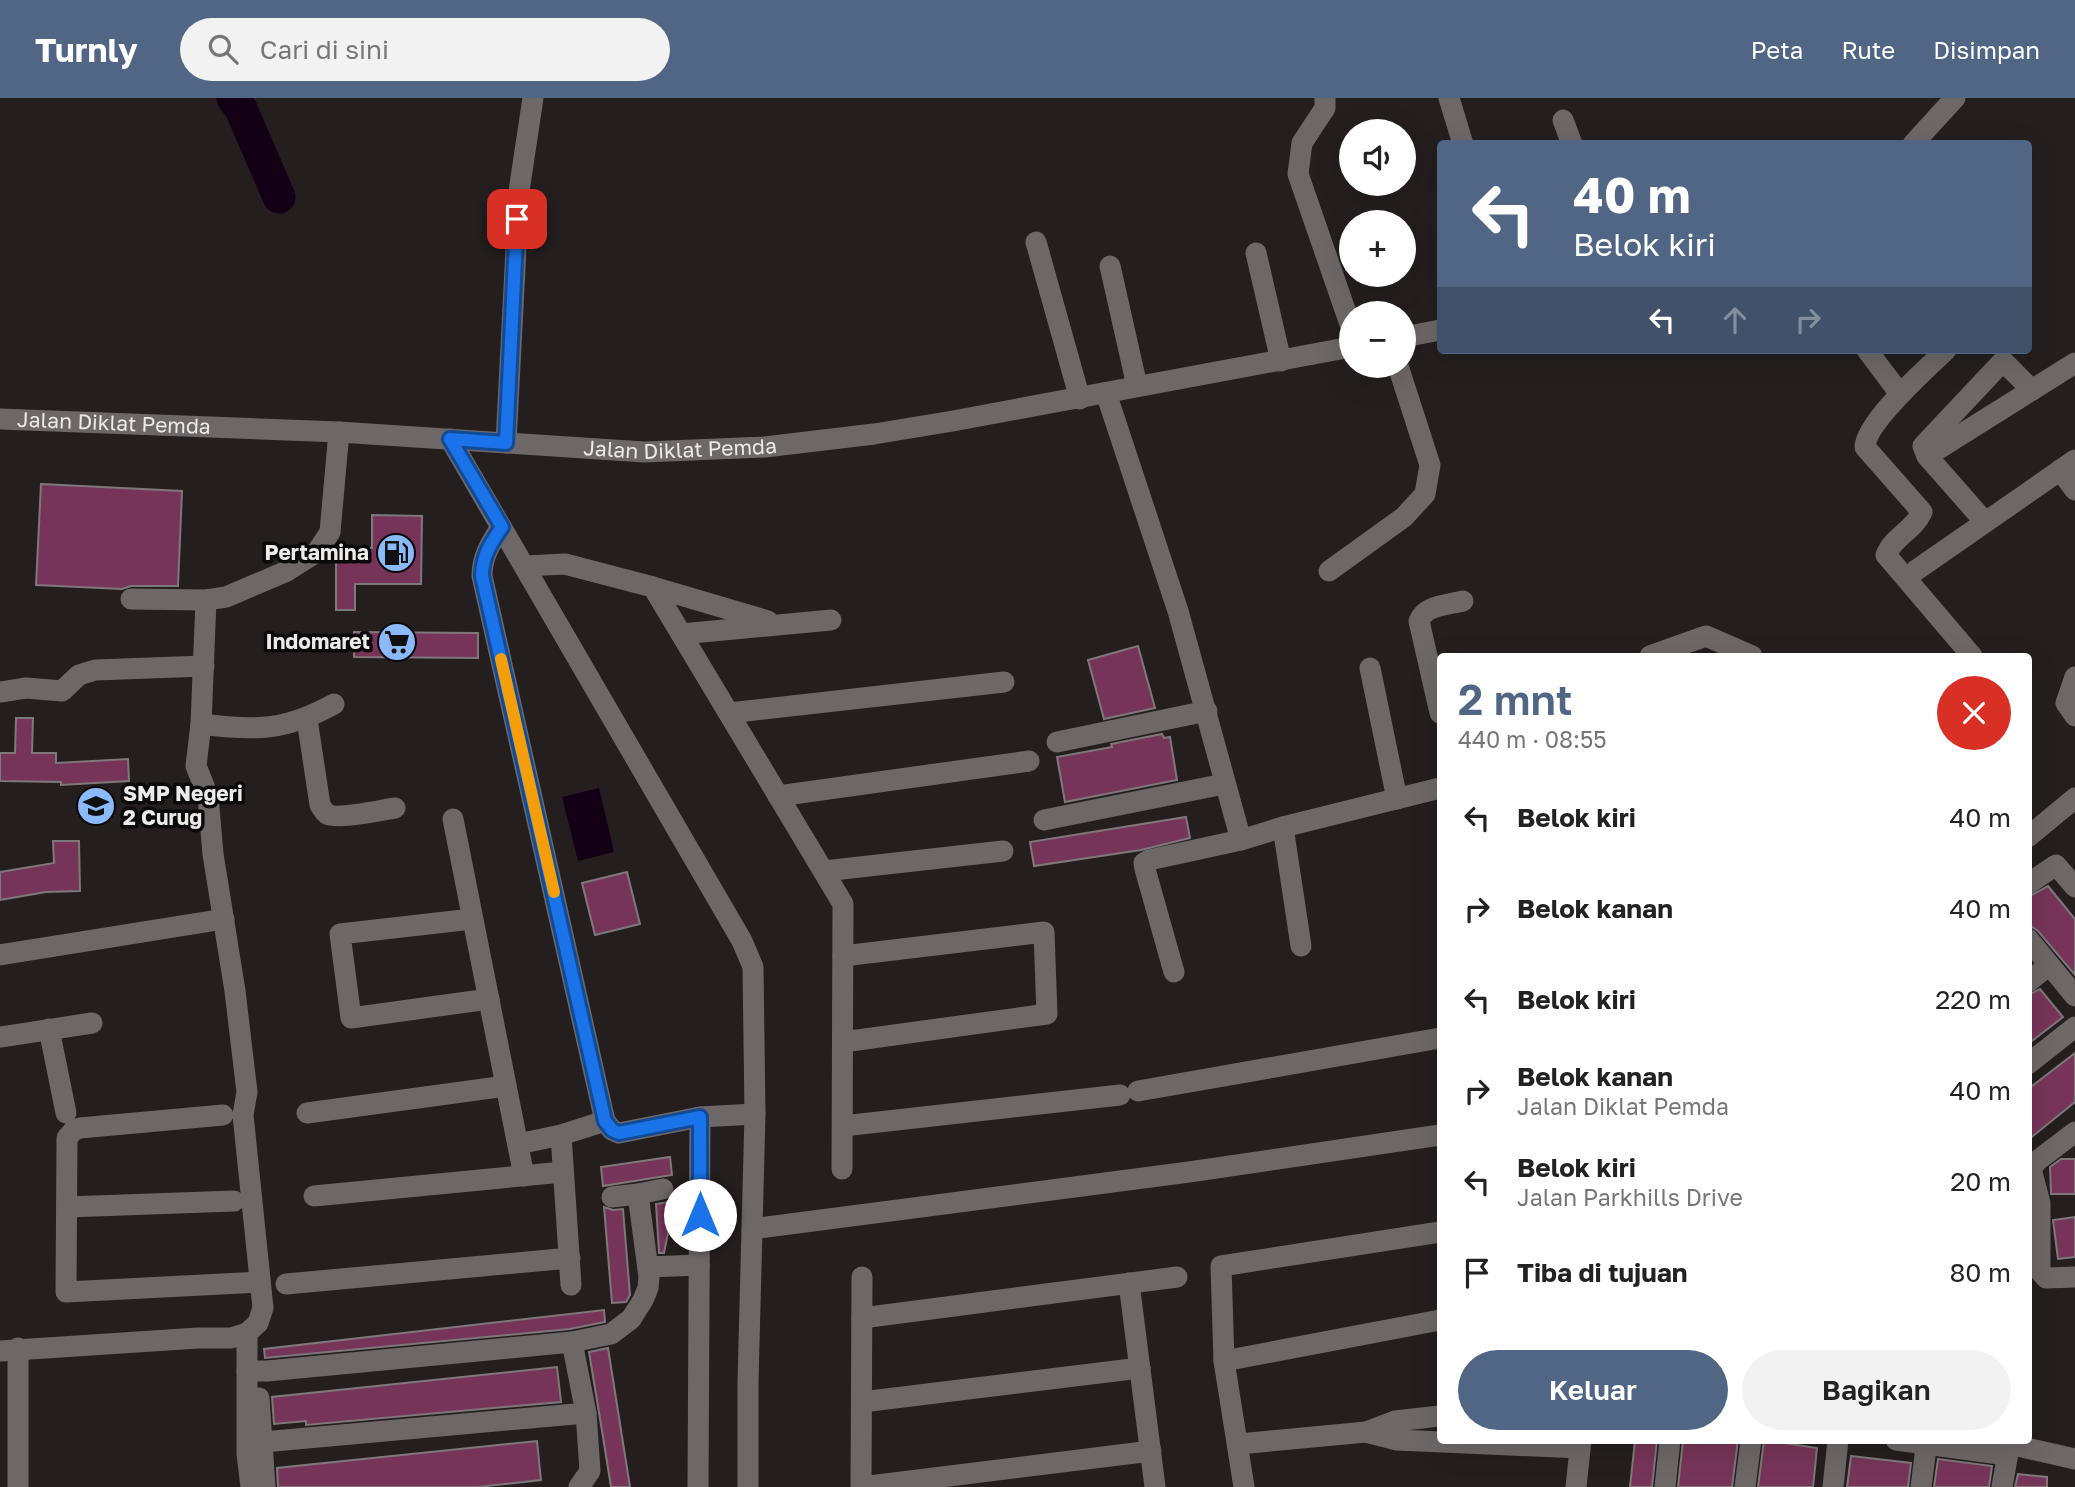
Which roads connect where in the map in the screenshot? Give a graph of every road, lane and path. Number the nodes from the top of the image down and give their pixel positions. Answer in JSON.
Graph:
{"nodes":[{"id":1,"x":533,"y":98,"type":"edge"},
{"id":2,"x":1325,"y":98,"type":"edge"},
{"id":3,"x":1449,"y":98,"type":"edge"},
{"id":4,"x":1955,"y":98,"type":"edge"},
{"id":5,"x":1563,"y":120,"type":"dead end"},
{"id":6,"x":1462,"y":140,"type":"edge"},
{"id":7,"x":1570,"y":140,"type":"edge"},
{"id":8,"x":1917,"y":140,"type":"edge"},
{"id":9,"x":1036,"y":242,"type":"dead end"},
{"id":10,"x":1256,"y":253,"type":"dead end"},
{"id":11,"x":1110,"y":267,"type":"dead end"},
{"id":12,"x":1342,"y":301,"type":"edge"},
{"id":13,"x":1437,"y":331,"type":"edge"},
{"id":14,"x":1416,"y":335,"type":"edge"},
{"id":15,"x":1339,"y":349,"type":"edge"},
{"id":16,"x":1870,"y":354,"type":"edge"},
{"id":17,"x":1942,"y":354,"type":"edge"},
{"id":18,"x":1281,"y":361,"type":"junction"},
{"id":19,"x":2075,"y":363,"type":"edge"},
{"id":20,"x":1402,"y":378,"type":"edge"},
{"id":21,"x":1137,"y":386,"type":"junction"},
{"id":22,"x":2032,"y":390,"type":"junction"},
{"id":23,"x":1106,"y":393,"type":"junction"},
{"id":24,"x":1900,"y":394,"type":"junction"},
{"id":25,"x":1080,"y":399,"type":"junction"},
{"id":26,"x":0,"y":419,"type":"edge"},
{"id":27,"x":339,"y":432,"type":"junction"},
{"id":28,"x":450,"y":439,"type":"junction"},
{"id":29,"x":506,"y":443,"type":"junction"},
{"id":30,"x":1927,"y":456,"type":"junction"},
{"id":31,"x":2067,"y":465,"type":"edge"},
{"id":32,"x":2075,"y":491,"type":"edge"},
{"id":33,"x":1985,"y":522,"type":"junction"},
{"id":34,"x":502,"y":527,"type":"junction"},
{"id":35,"x":524,"y":566,"type":"junction"},
{"id":36,"x":1329,"y":570,"type":"dead end"},
{"id":37,"x":1915,"y":571,"type":"dead end"},
{"id":38,"x":653,"y":587,"type":"junction"},
{"id":39,"x":131,"y":599,"type":"dead end"},
{"id":40,"x":206,"y":600,"type":"junction"},
{"id":41,"x":1463,"y":601,"type":"dead end"},
{"id":42,"x":831,"y":620,"type":"dead end"},
{"id":43,"x":780,"y":625,"type":"junction"},
{"id":44,"x":681,"y":634,"type":"junction"},
{"id":45,"x":1658,"y":653,"type":"edge"},
{"id":46,"x":1745,"y":653,"type":"edge"},
{"id":47,"x":1969,"y":653,"type":"edge"},
{"id":48,"x":204,"y":666,"type":"junction"},
{"id":49,"x":1370,"y":668,"type":"dead end"},
{"id":50,"x":2075,"y":677,"type":"edge"},
{"id":51,"x":1004,"y":682,"type":"dead end"},
{"id":52,"x":0,"y":692,"type":"edge"},
{"id":53,"x":1437,"y":698,"type":"edge"},
{"id":54,"x":334,"y":704,"type":"dead end"},
{"id":55,"x":1207,"y":711,"type":"junction"},
{"id":56,"x":729,"y":713,"type":"junction"},
{"id":57,"x":2075,"y":716,"type":"edge"},
{"id":58,"x":307,"y":719,"type":"junction"},
{"id":59,"x":201,"y":724,"type":"junction"},
{"id":60,"x":1058,"y":742,"type":"dead end"},
{"id":61,"x":1029,"y":761,"type":"dead end"},
{"id":62,"x":1224,"y":784,"type":"junction"},
{"id":63,"x":1437,"y":789,"type":"edge"},
{"id":64,"x":778,"y":796,"type":"junction"},
{"id":65,"x":2075,"y":798,"type":"edge"},
{"id":66,"x":1397,"y":799,"type":"junction"},
{"id":67,"x":395,"y":808,"type":"dead end"},
{"id":68,"x":453,"y":819,"type":"dead end"},
{"id":69,"x":1044,"y":820,"type":"dead end"},
{"id":70,"x":1283,"y":827,"type":"junction"},
{"id":71,"x":2032,"y":834,"type":"edge"},
{"id":72,"x":1241,"y":840,"type":"junction"},
{"id":73,"x":1003,"y":851,"type":"dead end"},
{"id":74,"x":824,"y":871,"type":"junction"},
{"id":75,"x":2032,"y":881,"type":"edge"},
{"id":76,"x":2075,"y":887,"type":"edge"},
{"id":77,"x":224,"y":919,"type":"junction"},
{"id":78,"x":472,"y":919,"type":"junction"},
{"id":79,"x":2032,"y":944,"type":"edge"},
{"id":80,"x":1301,"y":946,"type":"dead end"},
{"id":81,"x":0,"y":955,"type":"edge"},
{"id":82,"x":843,"y":956,"type":"junction"},
{"id":83,"x":2049,"y":965,"type":"junction"},
{"id":84,"x":1174,"y":972,"type":"dead end"},
{"id":85,"x":2032,"y":979,"type":"edge"},
{"id":86,"x":2075,"y":996,"type":"edge"},
{"id":87,"x":489,"y":999,"type":"junction"},
{"id":88,"x":92,"y":1023,"type":"dead end"},
{"id":89,"x":2075,"y":1027,"type":"edge"},
{"id":90,"x":49,"y":1029,"type":"junction"},
{"id":91,"x":0,"y":1037,"type":"edge"},
{"id":92,"x":1437,"y":1039,"type":"edge"},
{"id":93,"x":843,"y":1042,"type":"junction"},
{"id":94,"x":2032,"y":1061,"type":"edge"},
{"id":95,"x":506,"y":1086,"type":"junction"},
{"id":96,"x":66,"y":1113,"type":"dead end"},
{"id":97,"x":307,"y":1113,"type":"dead end"},
{"id":98,"x":749,"y":1114,"type":"junction"},
{"id":99,"x":223,"y":1115,"type":"dead end"},
{"id":100,"x":705,"y":1116,"type":"junction"},
{"id":101,"x":605,"y":1121,"type":"junction"},
{"id":102,"x":843,"y":1126,"type":"junction"},
{"id":103,"x":2075,"y":1132,"type":"edge"},
{"id":104,"x":561,"y":1135,"type":"junction"},
{"id":105,"x":1437,"y":1135,"type":"edge"},
{"id":106,"x":518,"y":1144,"type":"junction"},
{"id":107,"x":842,"y":1169,"type":"dead end"},
{"id":108,"x":563,"y":1172,"type":"junction"},
{"id":109,"x":524,"y":1176,"type":"junction"},
{"id":110,"x":663,"y":1189,"type":"dead end"},
{"id":111,"x":638,"y":1194,"type":"junction"},
{"id":112,"x":314,"y":1196,"type":"dead end"},
{"id":113,"x":612,"y":1197,"type":"dead end"},
{"id":114,"x":234,"y":1201,"type":"dead end"},
{"id":115,"x":67,"y":1207,"type":"junction"},
{"id":116,"x":752,"y":1229,"type":"junction"},
{"id":117,"x":1437,"y":1232,"type":"edge"},
{"id":118,"x":570,"y":1258,"type":"junction"},
{"id":119,"x":699,"y":1265,"type":"junction"},
{"id":120,"x":648,"y":1266,"type":"junction"},
{"id":121,"x":2075,"y":1276,"type":"edge"},
{"id":122,"x":1177,"y":1277,"type":"dead end"},
{"id":123,"x":862,"y":1278,"type":"dead end"},
{"id":124,"x":260,"y":1282,"type":"junction"},
{"id":125,"x":1129,"y":1283,"type":"junction"},
{"id":126,"x":286,"y":1284,"type":"dead end"},
{"id":127,"x":571,"y":1285,"type":"dead end"},
{"id":128,"x":862,"y":1318,"type":"junction"},
{"id":129,"x":1437,"y":1321,"type":"edge"},
{"id":130,"x":247,"y":1333,"type":"junction"},
{"id":131,"x":572,"y":1342,"type":"junction"},
{"id":132,"x":9,"y":1349,"type":"edge"},
{"id":133,"x":1224,"y":1361,"type":"junction"},
{"id":134,"x":1140,"y":1368,"type":"junction"},
{"id":135,"x":252,"y":1371,"type":"junction"},
{"id":136,"x":862,"y":1402,"type":"junction"},
{"id":137,"x":586,"y":1413,"type":"junction"},
{"id":138,"x":1437,"y":1416,"type":"edge"},
{"id":139,"x":1366,"y":1432,"type":"junction"},
{"id":140,"x":1437,"y":1441,"type":"edge"},
{"id":141,"x":263,"y":1442,"type":"junction"},
{"id":142,"x":1239,"y":1444,"type":"junction"},
{"id":143,"x":1580,"y":1444,"type":"edge"},
{"id":144,"x":1670,"y":1444,"type":"edge"},
{"id":145,"x":1750,"y":1444,"type":"edge"},
{"id":146,"x":1838,"y":1444,"type":"edge"},
{"id":147,"x":1927,"y":1444,"type":"edge"},
{"id":148,"x":1954,"y":1444,"type":"edge"},
{"id":149,"x":2009,"y":1446,"type":"edge"},
{"id":150,"x":1151,"y":1451,"type":"junction"},
{"id":151,"x":2075,"y":1459,"type":"edge"},
{"id":152,"x":18,"y":1487,"type":"edge"},
{"id":153,"x":251,"y":1487,"type":"edge"},
{"id":154,"x":265,"y":1487,"type":"edge"},
{"id":155,"x":579,"y":1487,"type":"edge"},
{"id":156,"x":698,"y":1487,"type":"edge"},
{"id":157,"x":748,"y":1487,"type":"edge"},
{"id":158,"x":1155,"y":1487,"type":"edge"},
{"id":159,"x":1244,"y":1487,"type":"edge"},
{"id":160,"x":1576,"y":1487,"type":"edge"},
{"id":161,"x":1665,"y":1487,"type":"edge"},
{"id":162,"x":1745,"y":1487,"type":"edge"},
{"id":163,"x":1833,"y":1487,"type":"edge"},
{"id":164,"x":1922,"y":1487,"type":"edge"},
{"id":165,"x":2002,"y":1487,"type":"edge"}],
"edges":[{"from":1,"to":29,"type":"street"},
{"from":2,"to":12,"type":"street"},
{"from":3,"to":6,"type":"street"},
{"from":4,"to":8,"type":"street"},
{"from":5,"to":7,"type":"street"},
{"from":9,"to":25,"type":"street"},
{"from":10,"to":18,"type":"street"},
{"from":11,"to":21,"type":"street"},
{"from":13,"to":14,"type":"street"},
{"from":15,"to":18,"type":"street","name":"Jalan Diklat Pemda"},
{"from":16,"to":24,"type":"street"},
{"from":17,"to":24,"type":"street"},
{"from":18,"to":21,"type":"street","name":"Jalan Diklat Pemda"},
{"from":19,"to":22,"type":"street"},
{"from":20,"to":36,"type":"street"},
{"from":21,"to":23,"type":"street","name":"Jalan Diklat Pemda"},
{"from":22,"to":30,"type":"street"},
{"from":22,"to":30,"type":"street"},
{"from":23,"to":25,"type":"street","name":"Jalan Diklat Pemda"},
{"from":23,"to":55,"type":"street"},
{"from":24,"to":47,"type":"street"},
{"from":25,"to":29,"type":"street","name":"Jalan Diklat Pemda"},
{"from":26,"to":27,"type":"street","name":"Jalan Diklat Pemda"},
{"from":27,"to":28,"type":"street","name":"Jalan Diklat Pemda"},
{"from":27,"to":40,"type":"street"},
{"from":28,"to":29,"type":"street","name":"Jalan Diklat Pemda"},
{"from":28,"to":34,"type":"street"},
{"from":30,"to":33,"type":"street"},
{"from":31,"to":32,"type":"street"},
{"from":31,"to":33,"type":"street"},
{"from":33,"to":37,"type":"street"},
{"from":34,"to":35,"type":"street"},
{"from":34,"to":101,"type":"street"},
{"from":35,"to":38,"type":"street"},
{"from":35,"to":98,"type":"street"},
{"from":38,"to":43,"type":"street"},
{"from":38,"to":44,"type":"street"},
{"from":39,"to":40,"type":"street"},
{"from":40,"to":48,"type":"street"},
{"from":41,"to":53,"type":"street"},
{"from":42,"to":43,"type":"street"},
{"from":43,"to":44,"type":"street"},
{"from":44,"to":56,"type":"street"},
{"from":45,"to":46,"type":"street"},
{"from":48,"to":52,"type":"street"},
{"from":48,"to":59,"type":"street"},
{"from":49,"to":66,"type":"street"},
{"from":50,"to":57,"type":"street"},
{"from":51,"to":56,"type":"street"},
{"from":54,"to":58,"type":"street"},
{"from":55,"to":60,"type":"street"},
{"from":55,"to":62,"type":"street"},
{"from":56,"to":64,"type":"street"},
{"from":58,"to":59,"type":"street"},
{"from":58,"to":67,"type":"street"},
{"from":59,"to":77,"type":"street"},
{"from":61,"to":64,"type":"street"},
{"from":62,"to":69,"type":"street"},
{"from":62,"to":72,"type":"street"},
{"from":63,"to":66,"type":"street"},
{"from":64,"to":74,"type":"street"},
{"from":65,"to":71,"type":"street"},
{"from":66,"to":70,"type":"street"},
{"from":68,"to":78,"type":"street"},
{"from":70,"to":72,"type":"street"},
{"from":70,"to":80,"type":"street"},
{"from":72,"to":84,"type":"street"},
{"from":73,"to":74,"type":"street"},
{"from":74,"to":82,"type":"street"},
{"from":75,"to":76,"type":"street"},
{"from":77,"to":81,"type":"street"},
{"from":77,"to":124,"type":"street"},
{"from":78,"to":87,"type":"street"},
{"from":78,"to":87,"type":"street"},
{"from":79,"to":83,"type":"street"},
{"from":82,"to":93,"type":"street"},
{"from":82,"to":93,"type":"street"},
{"from":83,"to":85,"type":"street"},
{"from":83,"to":86,"type":"street"},
{"from":87,"to":95,"type":"street"},
{"from":88,"to":90,"type":"street"},
{"from":89,"to":94,"type":"street"},
{"from":90,"to":91,"type":"street"},
{"from":90,"to":96,"type":"street"},
{"from":92,"to":102,"type":"street"},
{"from":93,"to":102,"type":"street"},
{"from":95,"to":97,"type":"street"},
{"from":95,"to":106,"type":"street"},
{"from":98,"to":100,"type":"street"},
{"from":98,"to":116,"type":"street"},
{"from":99,"to":115,"type":"street"},
{"from":100,"to":101,"type":"street"},
{"from":100,"to":119,"type":"street"},
{"from":101,"to":104,"type":"street"},
{"from":102,"to":107,"type":"street"},
{"from":103,"to":121,"type":"street"},
{"from":104,"to":106,"type":"street"},
{"from":104,"to":108,"type":"street"},
{"from":105,"to":116,"type":"street"},
{"from":106,"to":109,"type":"street"},
{"from":108,"to":109,"type":"street"},
{"from":108,"to":118,"type":"street"},
{"from":109,"to":112,"type":"street"},
{"from":110,"to":111,"type":"street"},
{"from":111,"to":113,"type":"street"},
{"from":111,"to":120,"type":"street"},
{"from":114,"to":115,"type":"street"},
{"from":115,"to":124,"type":"street"},
{"from":116,"to":157,"type":"street"},
{"from":117,"to":133,"type":"street"},
{"from":118,"to":126,"type":"street"},
{"from":118,"to":127,"type":"street"},
{"from":119,"to":120,"type":"street"},
{"from":119,"to":156,"type":"street"},
{"from":120,"to":131,"type":"street"},
{"from":122,"to":125,"type":"street"},
{"from":123,"to":128,"type":"street"},
{"from":124,"to":130,"type":"street"},
{"from":125,"to":128,"type":"street"},
{"from":125,"to":134,"type":"street"},
{"from":128,"to":136,"type":"street"},
{"from":129,"to":133,"type":"street"},
{"from":130,"to":132,"type":"street"},
{"from":130,"to":135,"type":"street"},
{"from":131,"to":135,"type":"street"},
{"from":131,"to":137,"type":"street"},
{"from":132,"to":152,"type":"street"},
{"from":133,"to":142,"type":"street"},
{"from":134,"to":136,"type":"street"},
{"from":134,"to":150,"type":"street"},
{"from":135,"to":141,"type":"street"},
{"from":135,"to":153,"type":"street"},
{"from":136,"to":150,"type":"street"},
{"from":137,"to":141,"type":"street"},
{"from":137,"to":155,"type":"street"},
{"from":138,"to":139,"type":"street"},
{"from":139,"to":140,"type":"street"},
{"from":139,"to":142,"type":"street"},
{"from":141,"to":154,"type":"street"},
{"from":142,"to":159,"type":"street"},
{"from":143,"to":160,"type":"street"},
{"from":144,"to":161,"type":"street"},
{"from":145,"to":162,"type":"street"},
{"from":146,"to":163,"type":"street"},
{"from":147,"to":164,"type":"street"},
{"from":148,"to":149,"type":"street"},
{"from":149,"to":151,"type":"street"},
{"from":149,"to":165,"type":"street"},
{"from":150,"to":158,"type":"street"}]}
